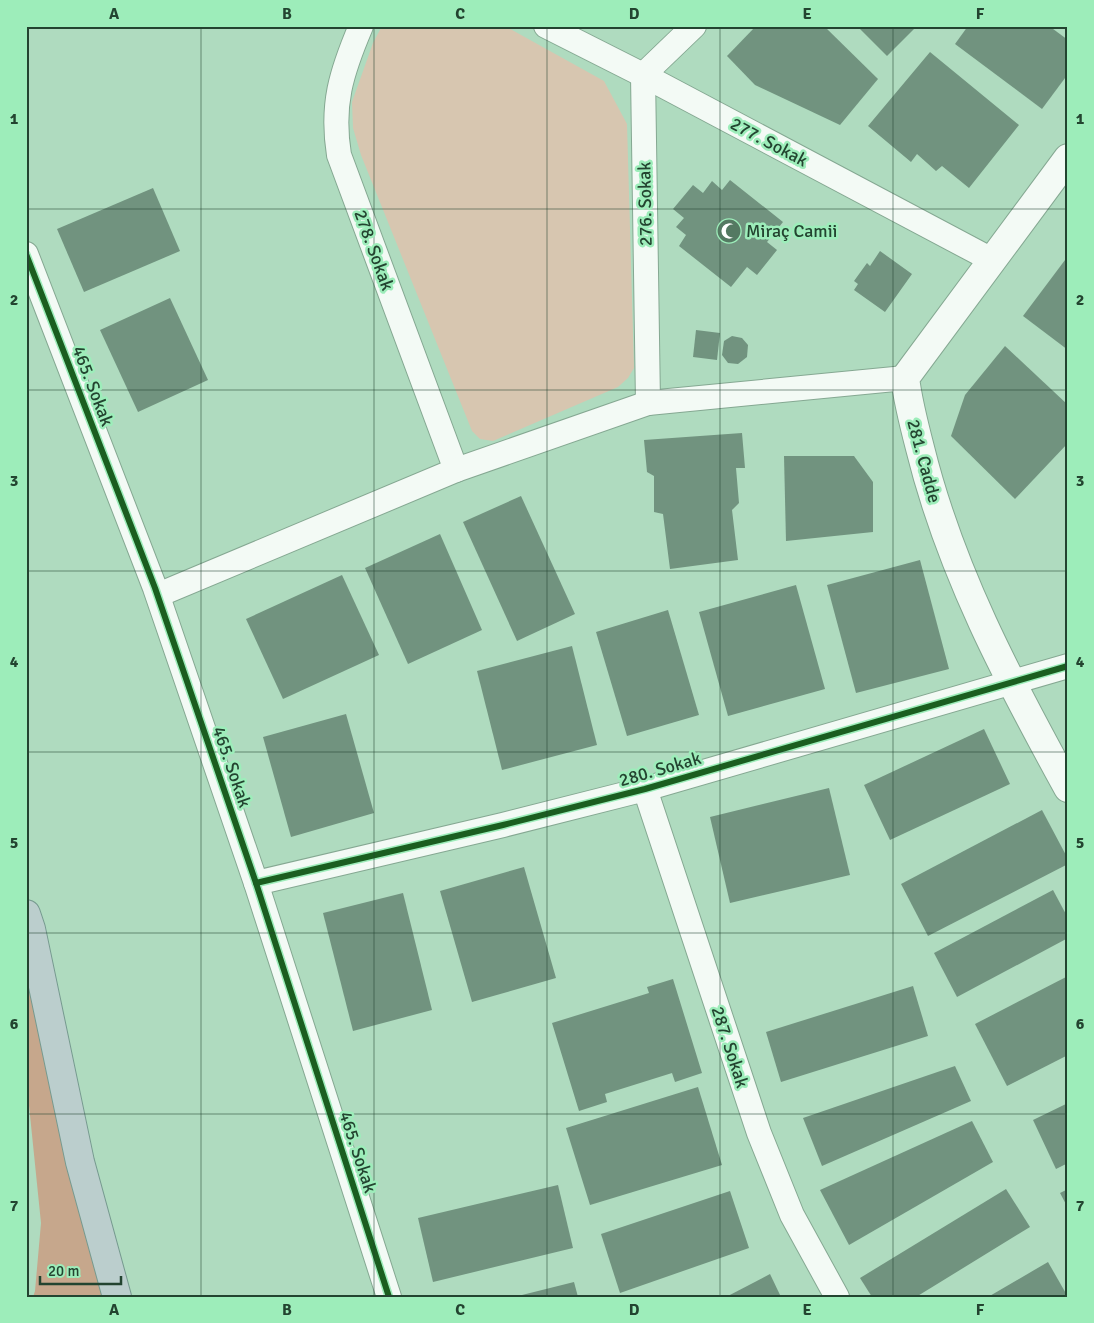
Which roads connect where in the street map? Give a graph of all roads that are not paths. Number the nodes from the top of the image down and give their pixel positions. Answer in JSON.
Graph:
{"nodes":[{"id":1,"x":361,"y":26,"type":"edge"},
{"id":2,"x":546,"y":26,"type":"edge"},
{"id":3,"x":694,"y":26,"type":"edge"},
{"id":4,"x":643,"y":75,"type":"junction"},
{"id":5,"x":1068,"y":158,"type":"edge"},
{"id":6,"x":26,"y":254,"type":"edge"},
{"id":7,"x":992,"y":260,"type":"junction"},
{"id":8,"x":905,"y":378,"type":"junction"},
{"id":9,"x":648,"y":404,"type":"junction"},
{"id":10,"x":456,"y":470,"type":"junction"},
{"id":11,"x":158,"y":595,"type":"junction"},
{"id":12,"x":1068,"y":666,"type":"edge"},
{"id":13,"x":1010,"y":683,"type":"junction"},
{"id":14,"x":1068,"y":788,"type":"edge"},
{"id":15,"x":646,"y":789,"type":"junction"},
{"id":16,"x":256,"y":883,"type":"junction"},
{"id":17,"x":26,"y":914,"type":"edge"},
{"id":18,"x":117,"y":1297,"type":"edge"},
{"id":19,"x":389,"y":1297,"type":"edge"},
{"id":20,"x":837,"y":1297,"type":"edge"}],
"edges":[{"from":1,"to":10,"type":"street","name":"278. Sokak"},
{"from":2,"to":4,"type":"street","name":"277. Sokak"},
{"from":3,"to":4,"type":"street"},
{"from":4,"to":7,"type":"street","name":"277. Sokak"},
{"from":4,"to":9,"type":"street","name":"276. Sokak"},
{"from":5,"to":7,"type":"street"},
{"from":6,"to":11,"type":"street","name":"465. Sokak"},
{"from":7,"to":8,"type":"street"},
{"from":8,"to":9,"type":"street"},
{"from":8,"to":13,"type":"street","name":"281. Cadde"},
{"from":9,"to":10,"type":"street"},
{"from":10,"to":11,"type":"street"},
{"from":11,"to":16,"type":"street","name":"465. Sokak"},
{"from":12,"to":13,"type":"street","name":"280. Sokak"},
{"from":13,"to":14,"type":"street","name":"281. Cadde"},
{"from":13,"to":15,"type":"street","name":"280. Sokak"},
{"from":15,"to":16,"type":"street","name":"280. Sokak"},
{"from":15,"to":20,"type":"street","name":"287. Sokak"},
{"from":16,"to":19,"type":"street","name":"465. Sokak"},
{"from":17,"to":18,"type":"highway"}]}
